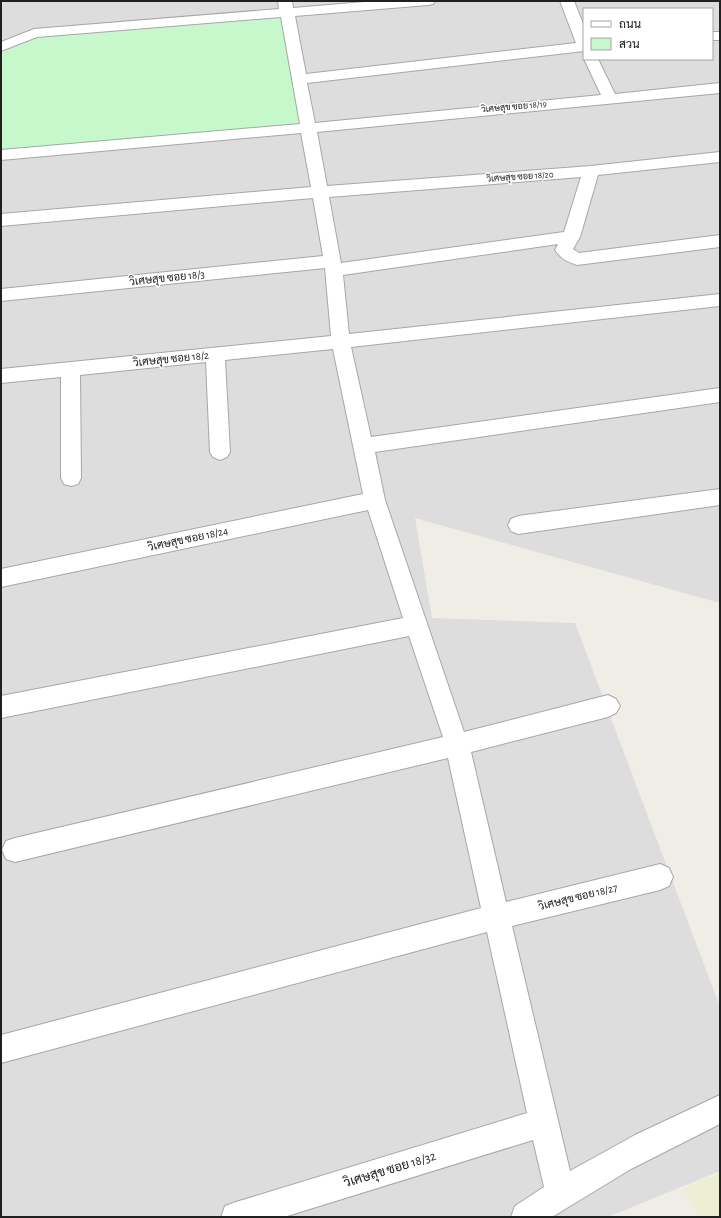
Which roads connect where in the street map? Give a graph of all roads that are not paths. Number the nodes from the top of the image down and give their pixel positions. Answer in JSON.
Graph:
{"nodes":[{"id":1,"x":428,"y":1,"type":"edge"},
{"id":2,"x":567,"y":1,"type":"edge"},
{"id":3,"x":286,"y":7,"type":"edge"},
{"id":4,"x":34,"y":33,"type":"junction"},
{"id":5,"x":1,"y":35,"type":"edge"},
{"id":6,"x":583,"y":43,"type":"edge"},
{"id":7,"x":583,"y":46,"type":"edge"},
{"id":8,"x":1,"y":47,"type":"edge"},
{"id":9,"x":591,"y":60,"type":"edge"},
{"id":10,"x":300,"y":79,"type":"junction"},
{"id":11,"x":720,"y":88,"type":"edge"},
{"id":12,"x":610,"y":98,"type":"junction"},
{"id":13,"x":308,"y":128,"type":"junction"},
{"id":14,"x":1,"y":155,"type":"edge"},
{"id":15,"x":720,"y":157,"type":"edge"},
{"id":16,"x":591,"y":171,"type":"junction"},
{"id":17,"x":319,"y":192,"type":"junction"},
{"id":18,"x":1,"y":220,"type":"edge"},
{"id":19,"x":571,"y":237,"type":"junction"},
{"id":20,"x":719,"y":242,"type":"edge"},
{"id":21,"x":333,"y":265,"type":"junction"},
{"id":22,"x":1,"y":295,"type":"edge"},
{"id":23,"x":720,"y":300,"type":"edge"},
{"id":24,"x":341,"y":342,"type":"junction"},
{"id":25,"x":215,"y":354,"type":"junction"},
{"id":26,"x":70,"y":369,"type":"junction"},
{"id":27,"x":1,"y":376,"type":"edge"},
{"id":28,"x":720,"y":395,"type":"edge"},
{"id":29,"x":364,"y":446,"type":"junction"},
{"id":30,"x":220,"y":452,"type":"dead end"},
{"id":31,"x":71,"y":478,"type":"dead end"},
{"id":32,"x":720,"y":497,"type":"edge"},
{"id":33,"x":375,"y":500,"type":"junction"},
{"id":34,"x":518,"y":525,"type":"dead end"},
{"id":35,"x":1,"y":578,"type":"edge"},
{"id":36,"x":416,"y":625,"type":"junction"},
{"id":37,"x":1,"y":706,"type":"edge"},
{"id":38,"x":608,"y":706,"type":"dead end"},
{"id":39,"x":457,"y":745,"type":"junction"},
{"id":40,"x":15,"y":850,"type":"dead end"},
{"id":41,"x":660,"y":877,"type":"dead end"},
{"id":42,"x":496,"y":916,"type":"junction"},
{"id":43,"x":1,"y":1049,"type":"edge"},
{"id":44,"x":720,"y":1109,"type":"edge"},
{"id":45,"x":544,"y":1122,"type":"junction"},
{"id":46,"x":560,"y":1193,"type":"junction"},
{"id":47,"x":236,"y":1217,"type":"edge"},
{"id":48,"x":526,"y":1217,"type":"edge"}],
"edges":[{"from":1,"to":3,"type":"street"},
{"from":2,"to":6,"type":"street"},
{"from":3,"to":4,"type":"street"},
{"from":3,"to":10,"type":"street"},
{"from":4,"to":5,"type":"street"},
{"from":4,"to":8,"type":"street"},
{"from":7,"to":10,"type":"street"},
{"from":9,"to":12,"type":"street"},
{"from":10,"to":13,"type":"street"},
{"from":11,"to":12,"type":"street","name":"วิเศษสุข ซอย 18/19"},
{"from":12,"to":13,"type":"street","name":"วิเศษสุข ซอย 18/19"},
{"from":13,"to":14,"type":"street","name":"วิเศษสุข ซอย 18/19"},
{"from":13,"to":17,"type":"street"},
{"from":15,"to":16,"type":"street","name":"วิเศษสุข ซอย 18/20"},
{"from":16,"to":17,"type":"street","name":"วิเศษสุข ซอย 18/20"},
{"from":16,"to":19,"type":"street"},
{"from":17,"to":18,"type":"street","name":"วิเศษสุข ซอย 18/20"},
{"from":17,"to":21,"type":"street"},
{"from":19,"to":20,"type":"street"},
{"from":19,"to":21,"type":"street","name":"วิเศษสุข ซอย 18/3"},
{"from":21,"to":22,"type":"street","name":"วิเศษสุข ซอย 18/3"},
{"from":21,"to":24,"type":"street"},
{"from":23,"to":24,"type":"street","name":"วิเศษสุข ซอย 18/2"},
{"from":24,"to":25,"type":"street","name":"วิเศษสุข ซอย 18/2"},
{"from":24,"to":29,"type":"street"},
{"from":25,"to":26,"type":"street","name":"วิเศษสุข ซอย 18/2"},
{"from":25,"to":30,"type":"street"},
{"from":26,"to":27,"type":"street","name":"วิเศษสุข ซอย 18/2"},
{"from":26,"to":31,"type":"street"},
{"from":28,"to":29,"type":"street"},
{"from":29,"to":33,"type":"street"},
{"from":32,"to":34,"type":"street"},
{"from":33,"to":35,"type":"street","name":"วิเศษสุข ซอย 18/24"},
{"from":33,"to":36,"type":"street"},
{"from":36,"to":37,"type":"street"},
{"from":36,"to":39,"type":"street"},
{"from":38,"to":39,"type":"street"},
{"from":39,"to":40,"type":"street"},
{"from":39,"to":42,"type":"street"},
{"from":41,"to":42,"type":"street","name":"วิเศษสุข ซอย 18/27"},
{"from":42,"to":43,"type":"street","name":"วิเศษสุข ซอย 18/27"},
{"from":42,"to":45,"type":"street"},
{"from":44,"to":46,"type":"street"},
{"from":45,"to":46,"type":"street"},
{"from":45,"to":47,"type":"street","name":"วิเศษสุข ซอย 18/32"},
{"from":46,"to":48,"type":"street"}]}
